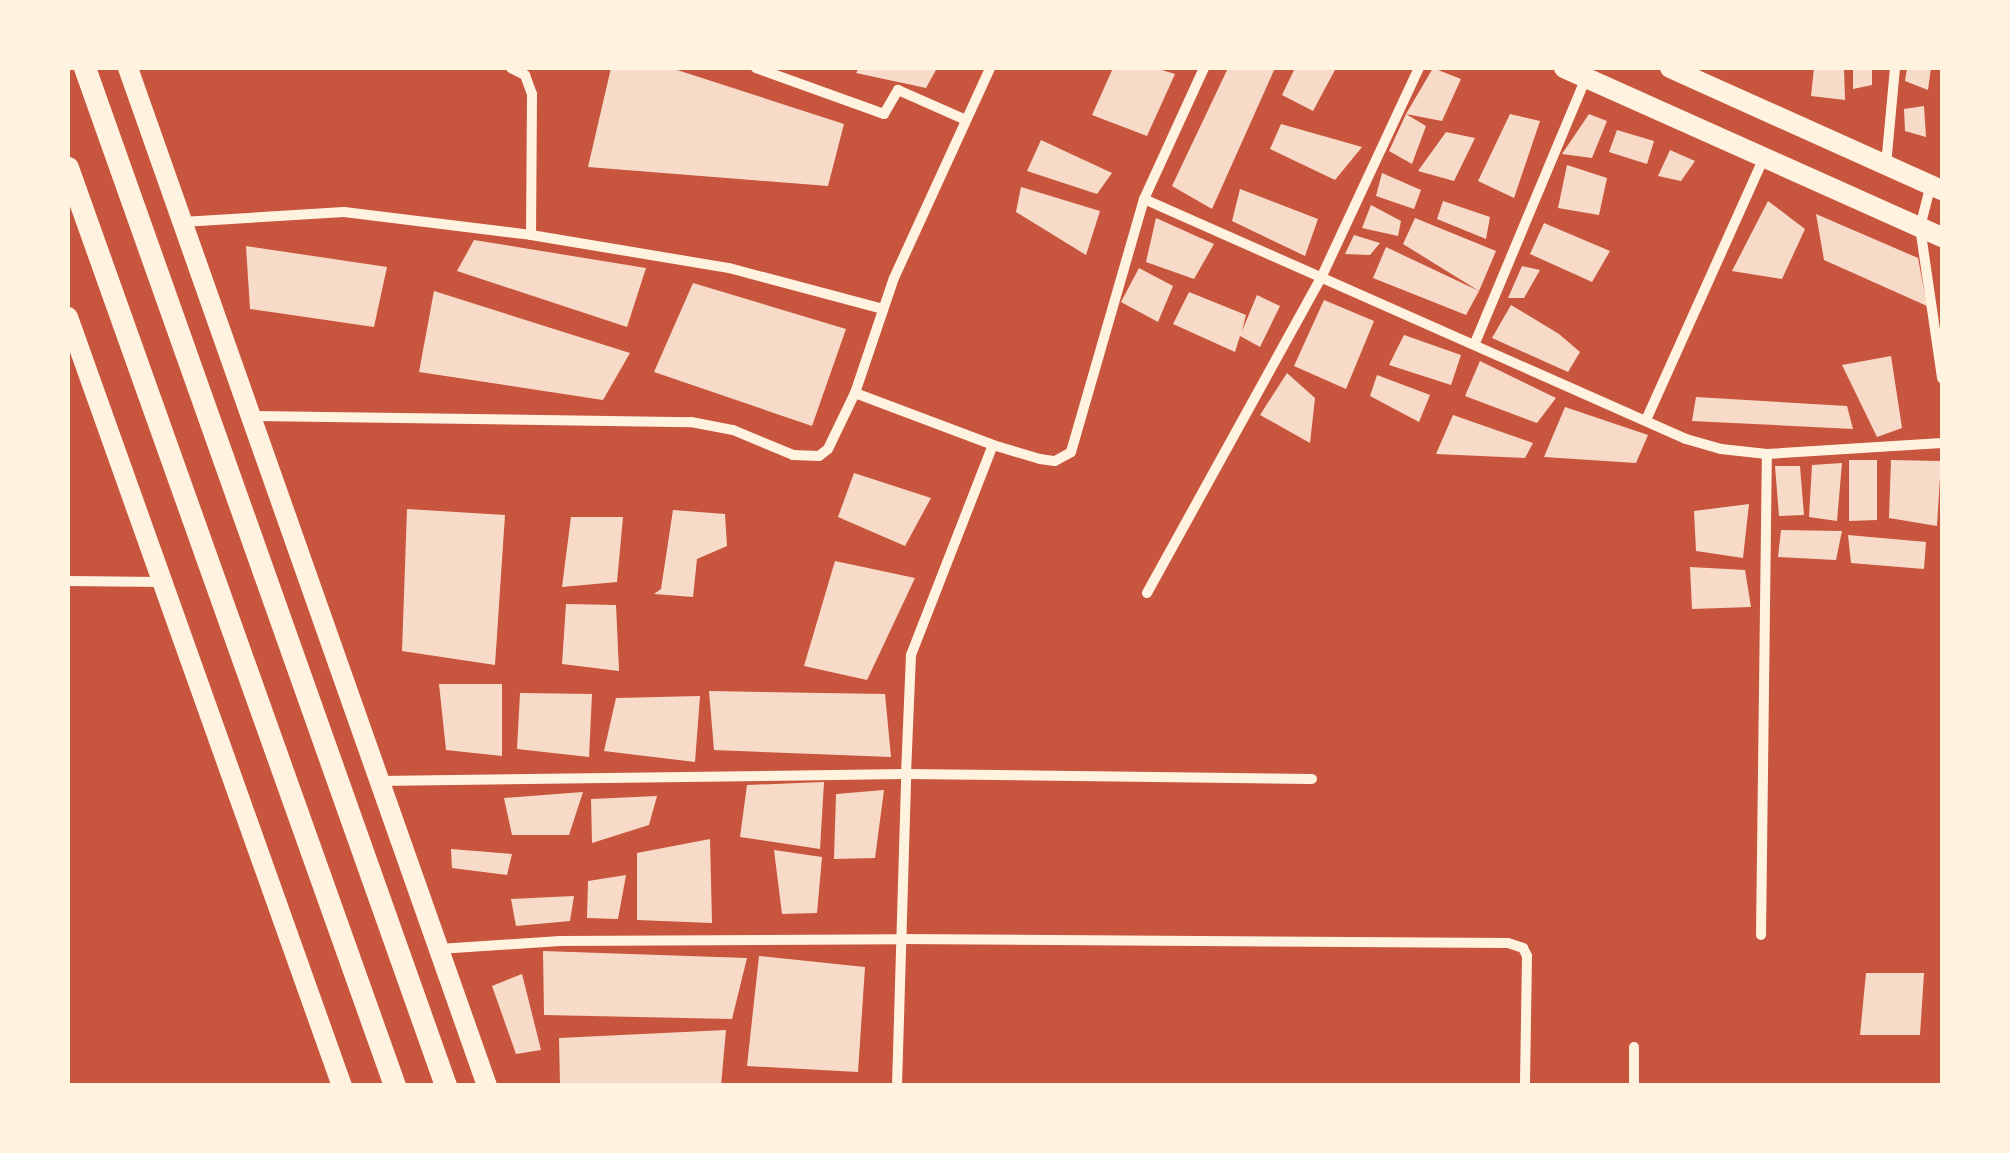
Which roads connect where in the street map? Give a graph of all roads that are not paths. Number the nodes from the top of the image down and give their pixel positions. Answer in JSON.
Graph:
{"nodes":[{"id":1,"x":84,"y":68,"type":"edge"},
{"id":2,"x":128,"y":68,"type":"edge"},
{"id":3,"x":511,"y":68,"type":"edge"},
{"id":4,"x":756,"y":68,"type":"edge"},
{"id":5,"x":990,"y":68,"type":"edge"},
{"id":6,"x":1204,"y":68,"type":"edge"},
{"id":7,"x":1419,"y":68,"type":"edge"},
{"id":8,"x":1564,"y":68,"type":"edge"},
{"id":9,"x":1670,"y":68,"type":"edge"},
{"id":10,"x":1894,"y":68,"type":"edge"},
{"id":11,"x":1586,"y":76,"type":"junction"},
{"id":12,"x":966,"y":120,"type":"junction"},
{"id":13,"x":1764,"y":160,"type":"junction"},
{"id":14,"x":1886,"y":165,"type":"junction"},
{"id":15,"x":68,"y":168,"type":"edge"},
{"id":16,"x":1937,"y":187,"type":"edge"},
{"id":17,"x":1144,"y":199,"type":"junction"},
{"id":18,"x":182,"y":222,"type":"junction"},
{"id":19,"x":1920,"y":227,"type":"junction"},
{"id":20,"x":531,"y":235,"type":"junction"},
{"id":21,"x":1942,"y":237,"type":"edge"},
{"id":22,"x":1321,"y":278,"type":"junction"},
{"id":23,"x":883,"y":309,"type":"junction"},
{"id":24,"x":68,"y":317,"type":"edge"},
{"id":25,"x":1474,"y":343,"type":"junction"},
{"id":26,"x":1942,"y":378,"type":"edge"},
{"id":27,"x":855,"y":393,"type":"junction"},
{"id":28,"x":250,"y":416,"type":"junction"},
{"id":29,"x":1646,"y":420,"type":"junction"},
{"id":30,"x":1942,"y":443,"type":"edge"},
{"id":31,"x":993,"y":445,"type":"junction"},
{"id":32,"x":1767,"y":454,"type":"junction"},
{"id":33,"x":68,"y":581,"type":"edge"},
{"id":34,"x":161,"y":582,"type":"junction"},
{"id":35,"x":1148,"y":593,"type":"dead end"},
{"id":36,"x":906,"y":774,"type":"junction"},
{"id":37,"x":1312,"y":779,"type":"dead end"},
{"id":38,"x":378,"y":781,"type":"junction"},
{"id":39,"x":1761,"y":935,"type":"dead end"},
{"id":40,"x":899,"y":939,"type":"junction"},
{"id":41,"x":438,"y":948,"type":"junction"},
{"id":42,"x":1634,"y":1048,"type":"dead end"},
{"id":43,"x":342,"y":1086,"type":"edge"},
{"id":44,"x":395,"y":1086,"type":"edge"},
{"id":45,"x":446,"y":1086,"type":"edge"},
{"id":46,"x":487,"y":1086,"type":"edge"},
{"id":47,"x":897,"y":1086,"type":"edge"},
{"id":48,"x":1525,"y":1086,"type":"edge"},
{"id":49,"x":1634,"y":1086,"type":"edge"}],
"edges":[{"from":1,"to":45,"type":"highway"},
{"from":2,"to":18,"type":"main road"},
{"from":3,"to":20,"type":"street"},
{"from":4,"to":12,"type":"street"},
{"from":5,"to":12,"type":"street"},
{"from":6,"to":17,"type":"street"},
{"from":7,"to":22,"type":"street"},
{"from":8,"to":11,"type":"main road"},
{"from":9,"to":14,"type":"main road"},
{"from":10,"to":14,"type":"street"},
{"from":11,"to":13,"type":"main road"},
{"from":11,"to":25,"type":"street"},
{"from":12,"to":23,"type":"street"},
{"from":13,"to":19,"type":"main road"},
{"from":13,"to":29,"type":"street"},
{"from":14,"to":16,"type":"main road"},
{"from":15,"to":44,"type":"highway"},
{"from":16,"to":19,"type":"street"},
{"from":17,"to":22,"type":"street"},
{"from":17,"to":31,"type":"street"},
{"from":18,"to":20,"type":"street"},
{"from":18,"to":28,"type":"main road"},
{"from":19,"to":21,"type":"main road"},
{"from":19,"to":26,"type":"street"},
{"from":20,"to":23,"type":"street"},
{"from":22,"to":25,"type":"street"},
{"from":22,"to":35,"type":"street"},
{"from":23,"to":27,"type":"street"},
{"from":24,"to":34,"type":"main road"},
{"from":25,"to":29,"type":"street"},
{"from":27,"to":28,"type":"street"},
{"from":27,"to":31,"type":"street"},
{"from":28,"to":38,"type":"main road"},
{"from":29,"to":32,"type":"street"},
{"from":30,"to":32,"type":"street"},
{"from":31,"to":36,"type":"street"},
{"from":32,"to":39,"type":"street"},
{"from":33,"to":34,"type":"street"},
{"from":34,"to":43,"type":"main road"},
{"from":36,"to":37,"type":"street"},
{"from":36,"to":38,"type":"street"},
{"from":36,"to":40,"type":"street"},
{"from":38,"to":41,"type":"main road"},
{"from":40,"to":41,"type":"street"},
{"from":40,"to":47,"type":"street"},
{"from":40,"to":48,"type":"street"},
{"from":41,"to":46,"type":"main road"},
{"from":42,"to":49,"type":"street"}]}
